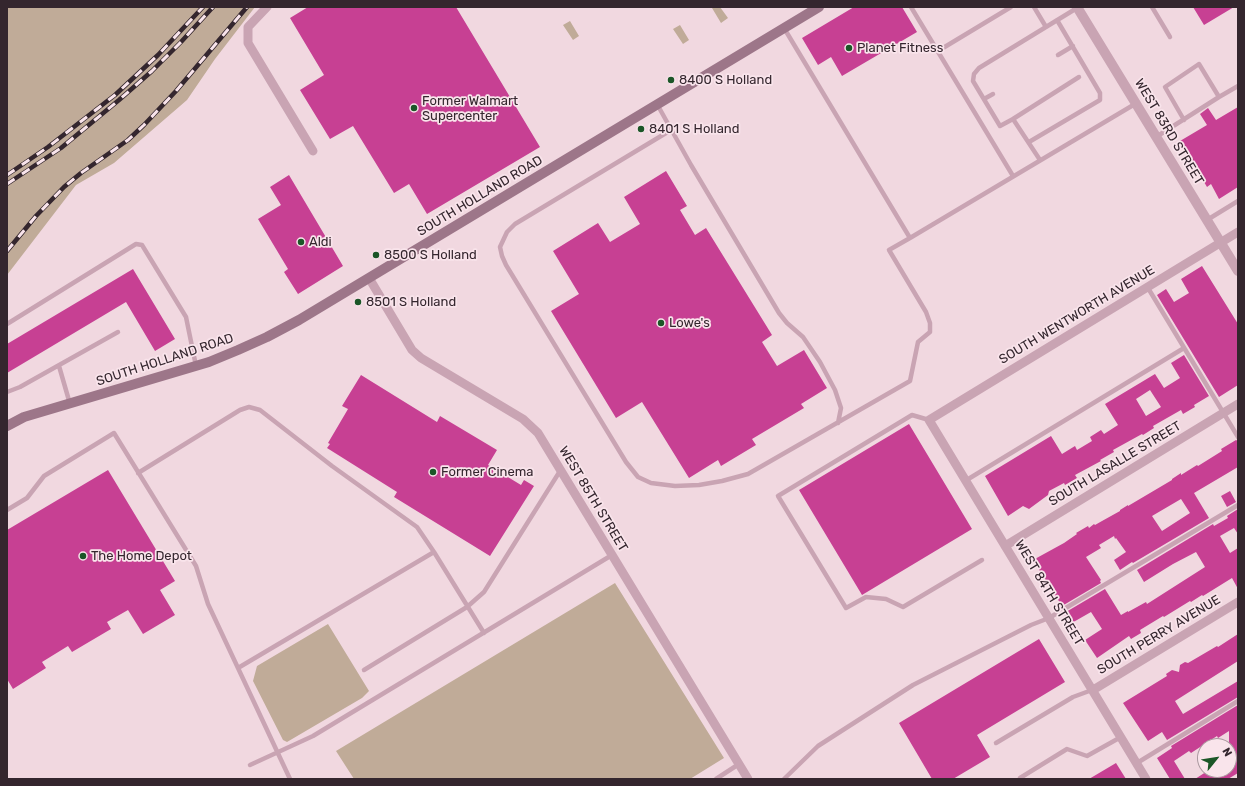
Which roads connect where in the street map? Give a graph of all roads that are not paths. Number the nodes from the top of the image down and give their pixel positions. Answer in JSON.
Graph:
{"nodes":[{"id":1,"x":267,"y":7,"type":"edge"},
{"id":2,"x":819,"y":7,"type":"edge"},
{"id":3,"x":911,"y":7,"type":"edge"},
{"id":4,"x":1011,"y":7,"type":"edge"},
{"id":5,"x":1034,"y":7,"type":"edge"},
{"id":6,"x":1077,"y":7,"type":"edge"},
{"id":7,"x":1152,"y":7,"type":"edge"},
{"id":8,"x":1057,"y":20,"type":"junction"},
{"id":9,"x":1046,"y":27,"type":"junction"},
{"id":10,"x":784,"y":28,"type":"junction"},
{"id":11,"x":1170,"y":37,"type":"dead end"},
{"id":12,"x":1073,"y":46,"type":"junction"},
{"id":13,"x":938,"y":51,"type":"junction"},
{"id":14,"x":1058,"y":55,"type":"dead end"},
{"id":15,"x":1079,"y":77,"type":"dead end"},
{"id":16,"x":1238,"y":86,"type":"edge"},
{"id":17,"x":993,"y":94,"type":"dead end"},
{"id":18,"x":1219,"y":97,"type":"junction"},
{"id":19,"x":984,"y":99,"type":"junction"},
{"id":20,"x":1136,"y":103,"type":"junction"},
{"id":21,"x":657,"y":104,"type":"junction"},
{"id":22,"x":1013,"y":119,"type":"junction"},
{"id":23,"x":1184,"y":120,"type":"junction"},
{"id":24,"x":671,"y":130,"type":"junction"},
{"id":25,"x":1156,"y":137,"type":"junction"},
{"id":26,"x":1029,"y":142,"type":"junction"},
{"id":27,"x":313,"y":151,"type":"dead end"},
{"id":28,"x":1040,"y":160,"type":"junction"},
{"id":29,"x":1013,"y":176,"type":"junction"},
{"id":30,"x":1238,"y":201,"type":"edge"},
{"id":31,"x":1207,"y":220,"type":"junction"},
{"id":32,"x":1238,"y":232,"type":"edge"},
{"id":33,"x":910,"y":238,"type":"junction"},
{"id":34,"x":1221,"y":243,"type":"junction"},
{"id":35,"x":1238,"y":271,"type":"edge"},
{"id":36,"x":369,"y":278,"type":"junction"},
{"id":37,"x":1148,"y":288,"type":"junction"},
{"id":38,"x":7,"y":324,"type":"edge"},
{"id":39,"x":118,"y":332,"type":"dead end"},
{"id":40,"x":1184,"y":348,"type":"junction"},
{"id":41,"x":59,"y":366,"type":"junction"},
{"id":42,"x":196,"y":366,"type":"junction"},
{"id":43,"x":7,"y":392,"type":"edge"},
{"id":44,"x":70,"y":404,"type":"junction"},
{"id":45,"x":1238,"y":404,"type":"edge"},
{"id":46,"x":1224,"y":413,"type":"junction"},
{"id":47,"x":929,"y":420,"type":"junction"},
{"id":48,"x":838,"y":423,"type":"junction"},
{"id":49,"x":7,"y":426,"type":"edge"},
{"id":50,"x":1238,"y":437,"type":"edge"},
{"id":51,"x":561,"y":470,"type":"junction"},
{"id":52,"x":138,"y":473,"type":"junction"},
{"id":53,"x":965,"y":481,"type":"junction"},
{"id":54,"x":1238,"y":506,"type":"edge"},
{"id":55,"x":7,"y":510,"type":"edge"},
{"id":56,"x":1005,"y":546,"type":"junction"},
{"id":57,"x":434,"y":552,"type":"junction"},
{"id":58,"x":612,"y":555,"type":"junction"},
{"id":59,"x":982,"y":560,"type":"dead end"},
{"id":60,"x":1238,"y":602,"type":"edge"},
{"id":61,"x":467,"y":607,"type":"junction"},
{"id":62,"x":1049,"y":618,"type":"junction"},
{"id":63,"x":484,"y":633,"type":"junction"},
{"id":64,"x":238,"y":668,"type":"junction"},
{"id":65,"x":364,"y":670,"type":"dead end"},
{"id":66,"x":1093,"y":690,"type":"junction"},
{"id":67,"x":1238,"y":701,"type":"edge"},
{"id":68,"x":1121,"y":737,"type":"junction"},
{"id":69,"x":996,"y":743,"type":"dead end"},
{"id":70,"x":278,"y":752,"type":"junction"},
{"id":71,"x":1137,"y":763,"type":"junction"},
{"id":72,"x":739,"y":764,"type":"junction"},
{"id":73,"x":250,"y":765,"type":"dead end"},
{"id":74,"x":1020,"y":778,"type":"dead end"},
{"id":75,"x":290,"y":779,"type":"edge"},
{"id":76,"x":716,"y":779,"type":"edge"},
{"id":77,"x":748,"y":779,"type":"edge"},
{"id":78,"x":784,"y":779,"type":"edge"},
{"id":79,"x":1146,"y":779,"type":"edge"}],
"edges":[{"from":1,"to":27,"type":"street"},
{"from":2,"to":10,"type":"main road","name":"SOUTH HOLLAND ROAD"},
{"from":3,"to":13,"type":"lane"},
{"from":4,"to":13,"type":"lane"},
{"from":5,"to":9,"type":"lane"},
{"from":6,"to":8,"type":"lane"},
{"from":6,"to":20,"type":"street","name":"WEST 83RD STREET"},
{"from":7,"to":11,"type":"lane"},
{"from":8,"to":9,"type":"lane"},
{"from":8,"to":12,"type":"lane"},
{"from":9,"to":19,"type":"lane"},
{"from":10,"to":21,"type":"main road","name":"SOUTH HOLLAND ROAD"},
{"from":10,"to":33,"type":"lane"},
{"from":12,"to":14,"type":"lane"},
{"from":12,"to":26,"type":"lane"},
{"from":13,"to":29,"type":"lane"},
{"from":15,"to":22,"type":"lane"},
{"from":16,"to":18,"type":"lane"},
{"from":17,"to":19,"type":"lane"},
{"from":18,"to":23,"type":"lane"},
{"from":18,"to":23,"type":"lane"},
{"from":19,"to":22,"type":"lane"},
{"from":20,"to":25,"type":"street","name":"WEST 83RD STREET"},
{"from":20,"to":28,"type":"lane"},
{"from":21,"to":24,"type":"lane"},
{"from":21,"to":36,"type":"main road","name":"SOUTH HOLLAND ROAD"},
{"from":22,"to":26,"type":"lane"},
{"from":23,"to":25,"type":"lane"},
{"from":24,"to":48,"type":"lane"},
{"from":24,"to":48,"type":"lane"},
{"from":25,"to":31,"type":"street","name":"WEST 83RD STREET"},
{"from":26,"to":28,"type":"lane"},
{"from":28,"to":29,"type":"lane"},
{"from":29,"to":33,"type":"lane"},
{"from":30,"to":31,"type":"lane"},
{"from":31,"to":34,"type":"street","name":"WEST 83RD STREET"},
{"from":32,"to":34,"type":"street","name":"SOUTH WENTWORTH AVENUE"},
{"from":33,"to":48,"type":"lane"},
{"from":34,"to":35,"type":"street","name":"WEST 83RD STREET"},
{"from":34,"to":37,"type":"street","name":"SOUTH WENTWORTH AVENUE"},
{"from":36,"to":42,"type":"main road","name":"SOUTH HOLLAND ROAD"},
{"from":36,"to":51,"type":"street","name":"WEST 85TH STREET"},
{"from":37,"to":40,"type":"lane"},
{"from":37,"to":47,"type":"street","name":"SOUTH WENTWORTH AVENUE"},
{"from":38,"to":42,"type":"lane"},
{"from":39,"to":41,"type":"lane"},
{"from":40,"to":46,"type":"lane"},
{"from":40,"to":53,"type":"lane"},
{"from":41,"to":43,"type":"lane"},
{"from":41,"to":44,"type":"lane"},
{"from":42,"to":44,"type":"main road","name":"SOUTH HOLLAND ROAD"},
{"from":44,"to":49,"type":"main road","name":"SOUTH HOLLAND ROAD"},
{"from":45,"to":46,"type":"street","name":"SOUTH LASALLE STREET"},
{"from":46,"to":50,"type":"lane"},
{"from":46,"to":56,"type":"street","name":"SOUTH LASALLE STREET"},
{"from":47,"to":53,"type":"street","name":"WEST 84TH STREET"},
{"from":47,"to":59,"type":"lane"},
{"from":51,"to":58,"type":"street","name":"WEST 85TH STREET"},
{"from":51,"to":61,"type":"lane"},
{"from":52,"to":55,"type":"lane"},
{"from":52,"to":57,"type":"lane"},
{"from":52,"to":64,"type":"lane"},
{"from":53,"to":56,"type":"street","name":"WEST 84TH STREET"},
{"from":54,"to":62,"type":"lane"},
{"from":56,"to":62,"type":"street","name":"WEST 84TH STREET"},
{"from":57,"to":61,"type":"lane"},
{"from":57,"to":64,"type":"lane"},
{"from":58,"to":63,"type":"lane"},
{"from":58,"to":72,"type":"street","name":"WEST 85TH STREET"},
{"from":60,"to":66,"type":"street","name":"SOUTH PERRY AVENUE"},
{"from":61,"to":63,"type":"lane"},
{"from":61,"to":65,"type":"lane"},
{"from":62,"to":66,"type":"street","name":"WEST 84TH STREET"},
{"from":62,"to":78,"type":"lane"},
{"from":63,"to":70,"type":"lane"},
{"from":64,"to":70,"type":"lane"},
{"from":66,"to":68,"type":"street","name":"WEST 84TH STREET"},
{"from":66,"to":69,"type":"lane"},
{"from":67,"to":71,"type":"lane"},
{"from":68,"to":71,"type":"street","name":"WEST 84TH STREET"},
{"from":68,"to":74,"type":"lane"},
{"from":70,"to":73,"type":"lane"},
{"from":70,"to":75,"type":"lane"},
{"from":71,"to":79,"type":"street","name":"WEST 84TH STREET"},
{"from":72,"to":76,"type":"lane"},
{"from":72,"to":77,"type":"street","name":"WEST 85TH STREET"}]}
